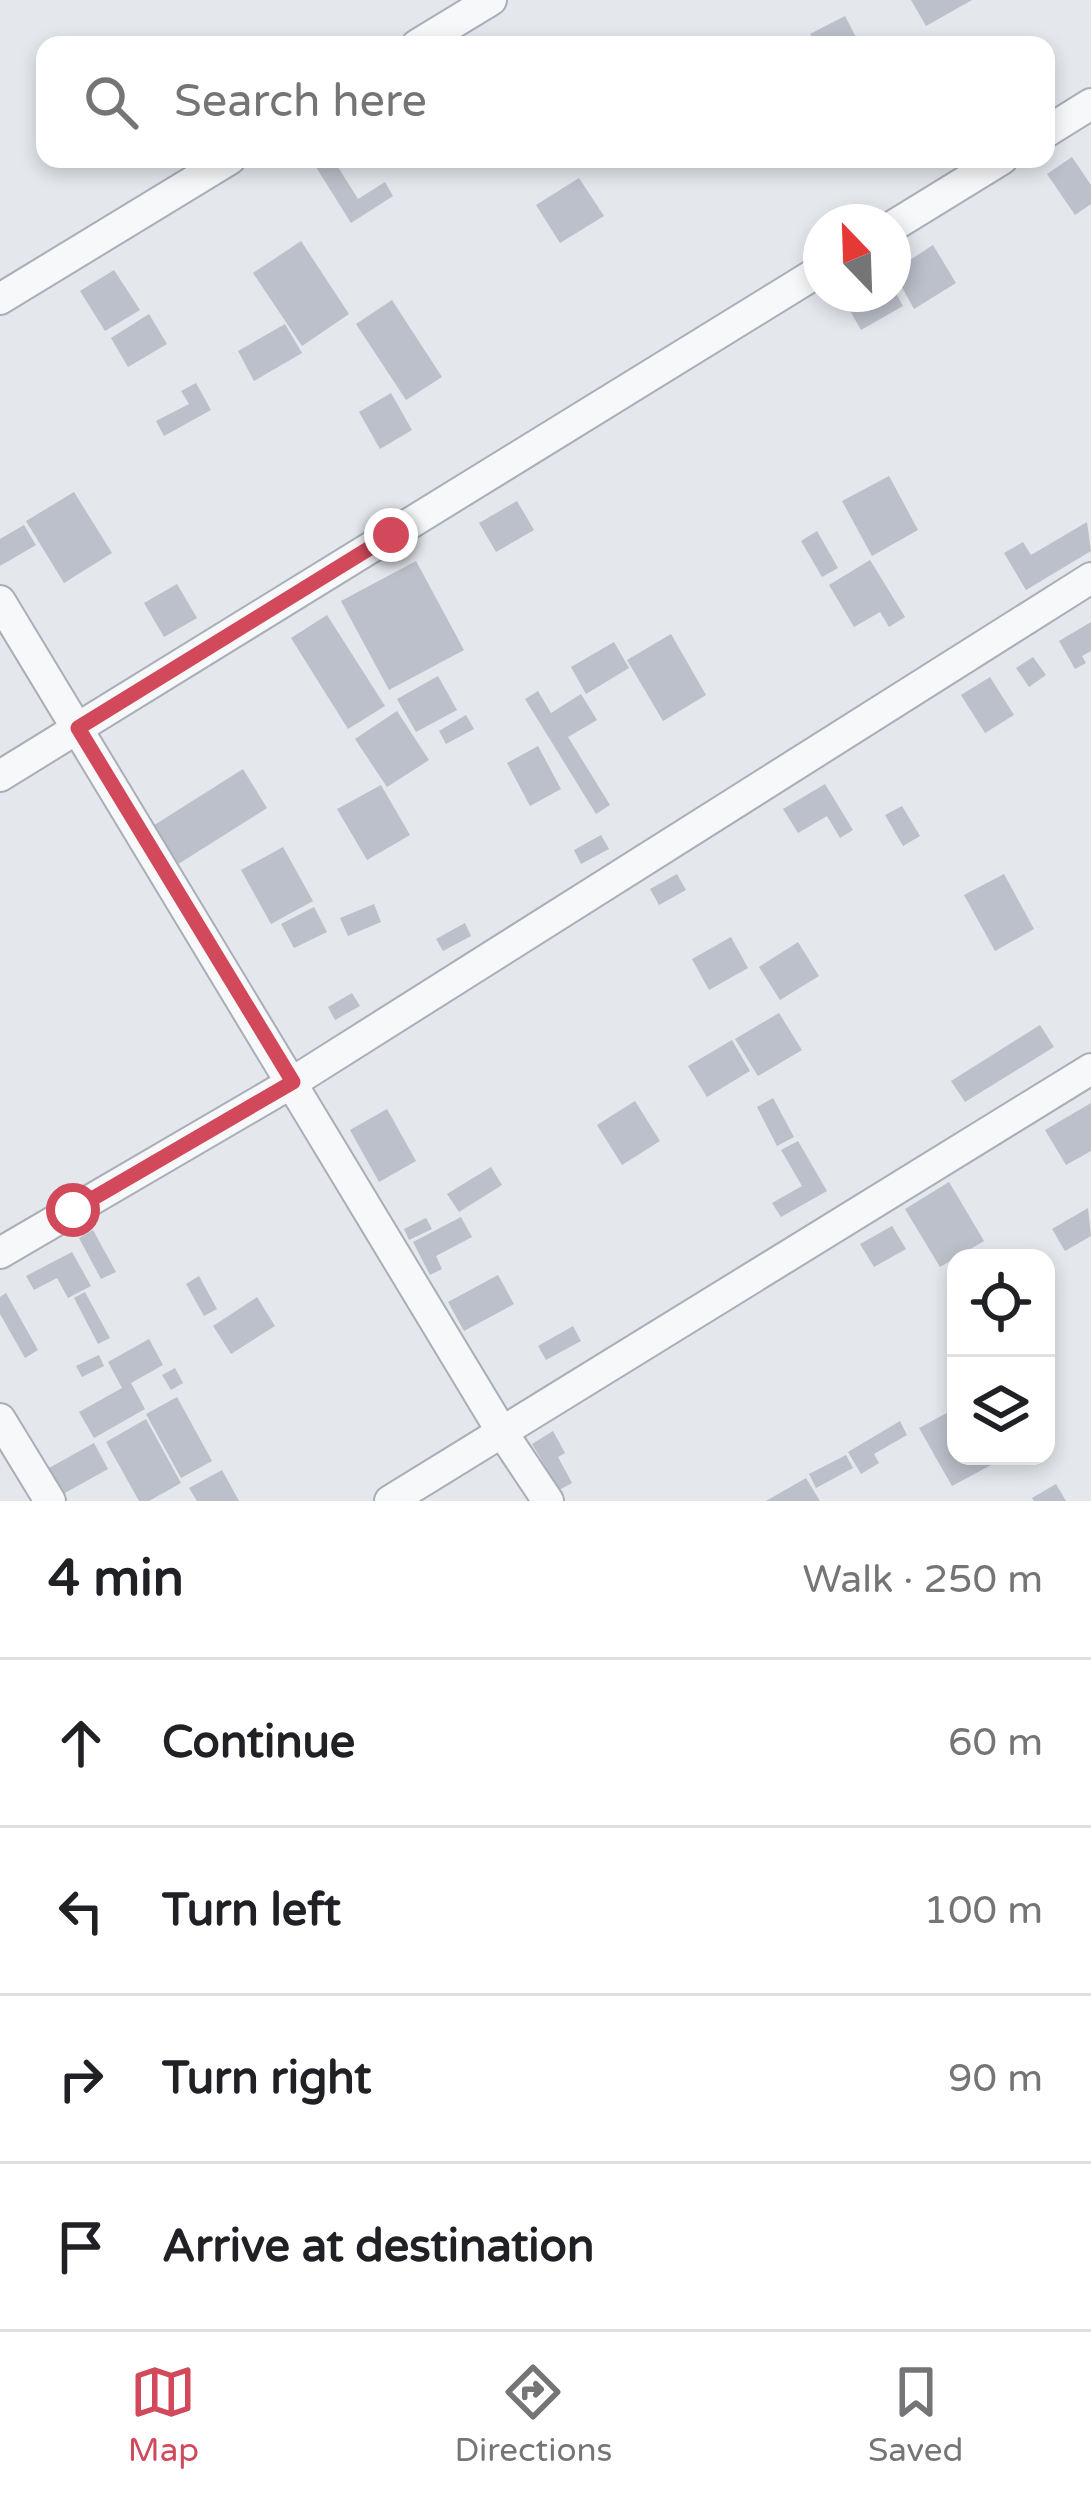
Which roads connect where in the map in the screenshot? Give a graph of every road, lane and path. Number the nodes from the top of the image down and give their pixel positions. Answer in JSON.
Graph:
{"nodes":[{"id":1,"x":491,"y":0,"type":"edge"},
{"id":2,"x":432,"y":36,"type":"edge"},
{"id":3,"x":1091,"y":104,"type":"edge"},
{"id":4,"x":1055,"y":126,"type":"edge"},
{"id":5,"x":215,"y":168,"type":"edge"},
{"id":6,"x":987,"y":168,"type":"edge"},
{"id":7,"x":911,"y":215,"type":"edge"},
{"id":8,"x":803,"y":281,"type":"edge"},
{"id":9,"x":0,"y":299,"type":"edge"},
{"id":10,"x":1091,"y":578,"type":"edge"},
{"id":11,"x":0,"y":601,"type":"edge"},
{"id":12,"x":78,"y":728,"type":"junction"},
{"id":13,"x":0,"y":776,"type":"edge"},
{"id":14,"x":1091,"y":1069,"type":"edge"},
{"id":15,"x":293,"y":1082,"type":"junction"},
{"id":16,"x":0,"y":1253,"type":"edge"},
{"id":17,"x":0,"y":1419,"type":"edge"},
{"id":18,"x":502,"y":1432,"type":"junction"},
{"id":19,"x":50,"y":1501,"type":"edge"},
{"id":20,"x":390,"y":1501,"type":"edge"},
{"id":21,"x":548,"y":1501,"type":"edge"}],
"edges":[{"from":1,"to":2,"type":"street"},
{"from":3,"to":4,"type":"street"},
{"from":5,"to":9,"type":"street"},
{"from":6,"to":7,"type":"street"},
{"from":8,"to":12,"type":"street"},
{"from":10,"to":15,"type":"street"},
{"from":11,"to":12,"type":"street"},
{"from":12,"to":13,"type":"street"},
{"from":12,"to":15,"type":"street"},
{"from":14,"to":18,"type":"street"},
{"from":15,"to":16,"type":"street"},
{"from":15,"to":18,"type":"street"},
{"from":17,"to":19,"type":"street"},
{"from":18,"to":20,"type":"street"},
{"from":18,"to":21,"type":"street"}]}
